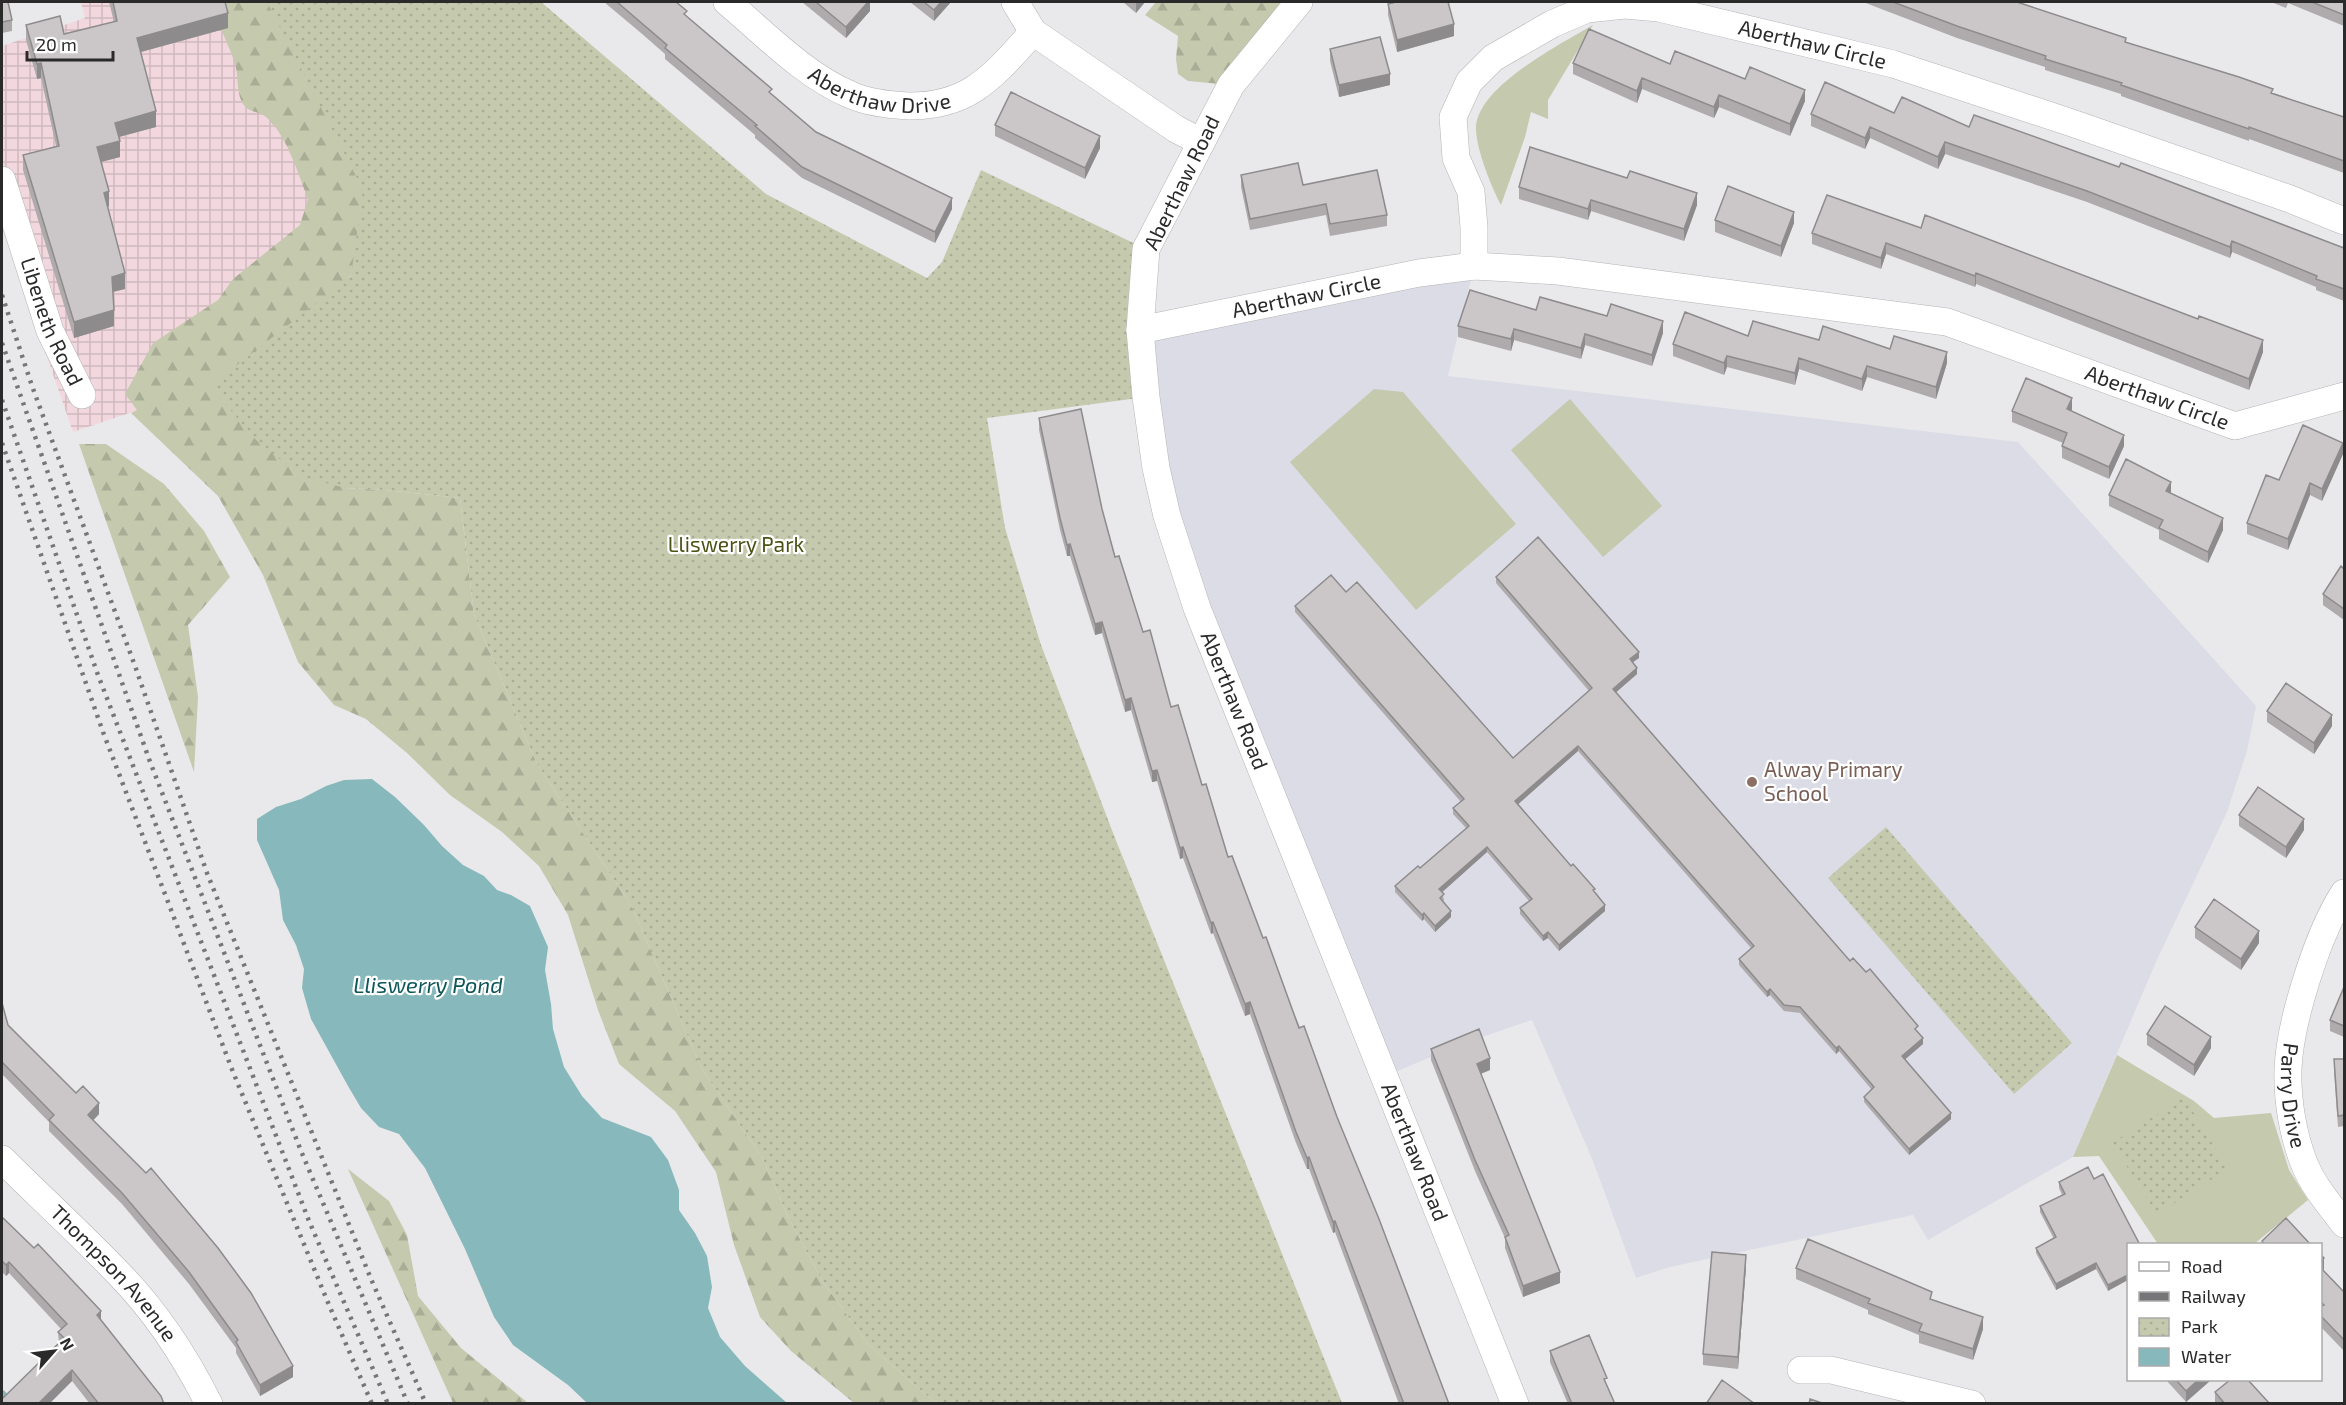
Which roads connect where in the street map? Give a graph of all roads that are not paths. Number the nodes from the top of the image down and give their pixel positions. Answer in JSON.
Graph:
{"nodes":[{"id":1,"x":727,"y":2,"type":"edge"},
{"id":2,"x":1015,"y":2,"type":"edge"},
{"id":3,"x":1299,"y":2,"type":"edge"},
{"id":4,"x":1033,"y":32,"type":"junction"},
{"id":5,"x":1201,"y":142,"type":"junction"},
{"id":6,"x":2,"y":180,"type":"edge"},
{"id":7,"x":2344,"y":221,"type":"edge"},
{"id":8,"x":1474,"y":266,"type":"junction"},
{"id":9,"x":1140,"y":330,"type":"junction"},
{"id":10,"x":82,"y":395,"type":"dead end"},
{"id":11,"x":2344,"y":396,"type":"edge"},
{"id":12,"x":2344,"y":893,"type":"edge"},
{"id":13,"x":2,"y":1159,"type":"edge"},
{"id":14,"x":2344,"y":1224,"type":"edge"},
{"id":15,"x":1801,"y":1370,"type":"dead end"},
{"id":16,"x":1896,"y":1395,"type":"edge"},
{"id":17,"x":209,"y":1404,"type":"edge"},
{"id":18,"x":1515,"y":1404,"type":"edge"},
{"id":19,"x":1972,"y":1404,"type":"edge"}],
"edges":[{"from":1,"to":4,"type":"street","name":"Aberthaw Drive"},
{"from":2,"to":4,"type":"street"},
{"from":3,"to":5,"type":"street","name":"Aberthaw Road"},
{"from":4,"to":5,"type":"street"},
{"from":5,"to":9,"type":"street","name":"Aberthaw Road"},
{"from":6,"to":10,"type":"street","name":"Libeneth Road"},
{"from":7,"to":8,"type":"street","name":"Aberthaw Circle"},
{"from":8,"to":9,"type":"street","name":"Aberthaw Circle"},
{"from":8,"to":11,"type":"street","name":"Aberthaw Circle"},
{"from":9,"to":18,"type":"street","name":"Aberthaw Road"},
{"from":12,"to":14,"type":"street","name":"Parry Drive"},
{"from":13,"to":17,"type":"street","name":"Thompson Avenue"},
{"from":15,"to":16,"type":"street"},
{"from":16,"to":19,"type":"street"}]}
